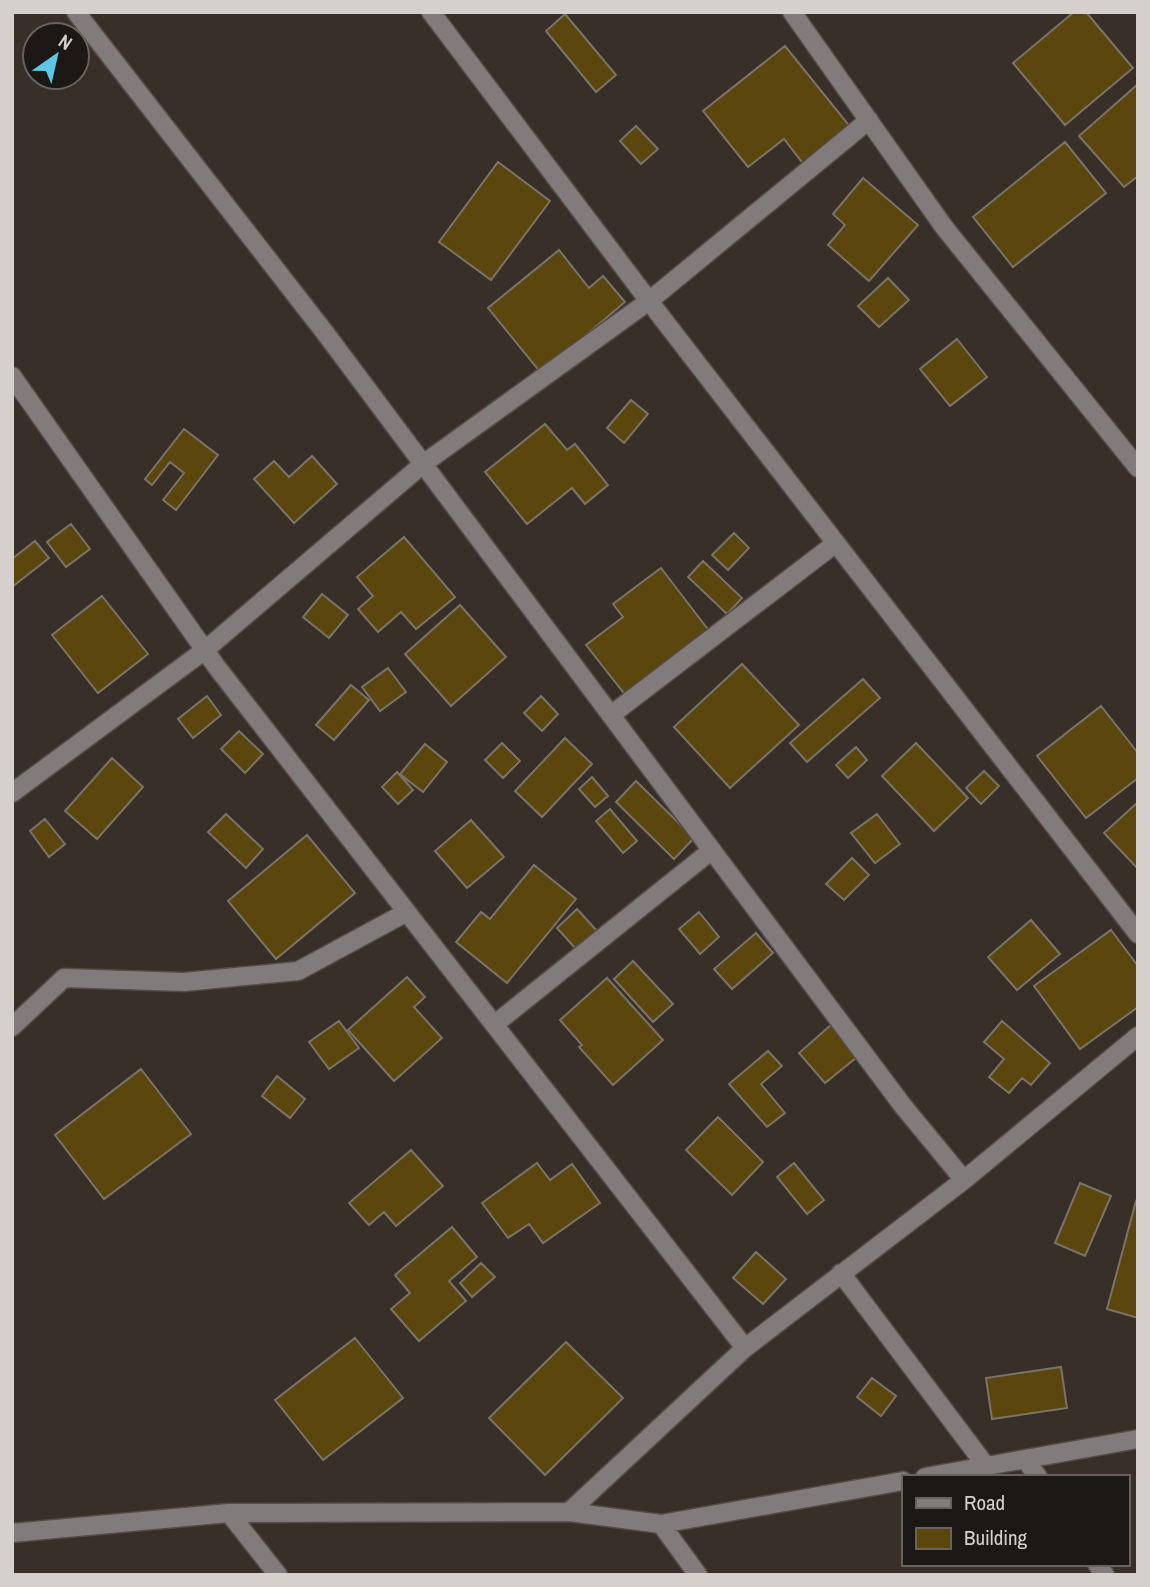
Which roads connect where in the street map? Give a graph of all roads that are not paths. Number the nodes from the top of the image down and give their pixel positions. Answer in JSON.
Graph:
{"nodes":[{"id":1,"x":76,"y":12,"type":"edge"},
{"id":2,"x":431,"y":12,"type":"edge"},
{"id":3,"x":792,"y":12,"type":"edge"},
{"id":4,"x":869,"y":120,"type":"junction"},
{"id":5,"x":649,"y":301,"type":"junction"},
{"id":6,"x":12,"y":376,"type":"edge"},
{"id":7,"x":423,"y":464,"type":"junction"},
{"id":8,"x":1138,"y":468,"type":"edge"},
{"id":9,"x":836,"y":543,"type":"junction"},
{"id":10,"x":205,"y":650,"type":"junction"},
{"id":11,"x":611,"y":715,"type":"junction"},
{"id":12,"x":12,"y":793,"type":"edge"},
{"id":13,"x":712,"y":850,"type":"junction"},
{"id":14,"x":407,"y":912,"type":"junction"},
{"id":15,"x":1138,"y":934,"type":"edge"},
{"id":16,"x":495,"y":1024,"type":"junction"},
{"id":17,"x":12,"y":1027,"type":"edge"},
{"id":18,"x":1138,"y":1036,"type":"edge"},
{"id":19,"x":964,"y":1180,"type":"junction"},
{"id":20,"x":841,"y":1273,"type":"junction"},
{"id":21,"x":745,"y":1348,"type":"junction"},
{"id":22,"x":1138,"y":1439,"type":"edge"},
{"id":23,"x":1025,"y":1459,"type":"junction"},
{"id":24,"x":986,"y":1466,"type":"junction"},
{"id":25,"x":936,"y":1475,"type":"edge"},
{"id":26,"x":1037,"y":1475,"type":"edge"},
{"id":27,"x":902,"y":1481,"type":"edge"},
{"id":28,"x":229,"y":1513,"type":"junction"},
{"id":29,"x":569,"y":1513,"type":"junction"},
{"id":30,"x":661,"y":1524,"type":"junction"},
{"id":31,"x":12,"y":1533,"type":"edge"},
{"id":32,"x":278,"y":1575,"type":"edge"},
{"id":33,"x":698,"y":1575,"type":"edge"}],
"edges":[{"from":1,"to":7,"type":"street"},
{"from":2,"to":5,"type":"street"},
{"from":3,"to":4,"type":"street"},
{"from":4,"to":5,"type":"street"},
{"from":4,"to":8,"type":"street"},
{"from":5,"to":7,"type":"street"},
{"from":5,"to":9,"type":"street"},
{"from":6,"to":10,"type":"street"},
{"from":7,"to":10,"type":"street"},
{"from":7,"to":11,"type":"street"},
{"from":9,"to":11,"type":"street"},
{"from":9,"to":15,"type":"street"},
{"from":10,"to":12,"type":"street"},
{"from":10,"to":14,"type":"street"},
{"from":11,"to":13,"type":"street"},
{"from":13,"to":16,"type":"street"},
{"from":13,"to":19,"type":"street"},
{"from":14,"to":16,"type":"street"},
{"from":14,"to":17,"type":"street"},
{"from":16,"to":21,"type":"street"},
{"from":18,"to":19,"type":"street"},
{"from":19,"to":20,"type":"street"},
{"from":20,"to":21,"type":"street"},
{"from":20,"to":24,"type":"street"},
{"from":21,"to":29,"type":"street"},
{"from":22,"to":23,"type":"street"},
{"from":23,"to":24,"type":"street"},
{"from":23,"to":26,"type":"street"},
{"from":24,"to":25,"type":"street"},
{"from":27,"to":30,"type":"street"},
{"from":28,"to":29,"type":"street"},
{"from":28,"to":31,"type":"street"},
{"from":28,"to":32,"type":"street"},
{"from":29,"to":30,"type":"street"},
{"from":30,"to":33,"type":"street"}]}
